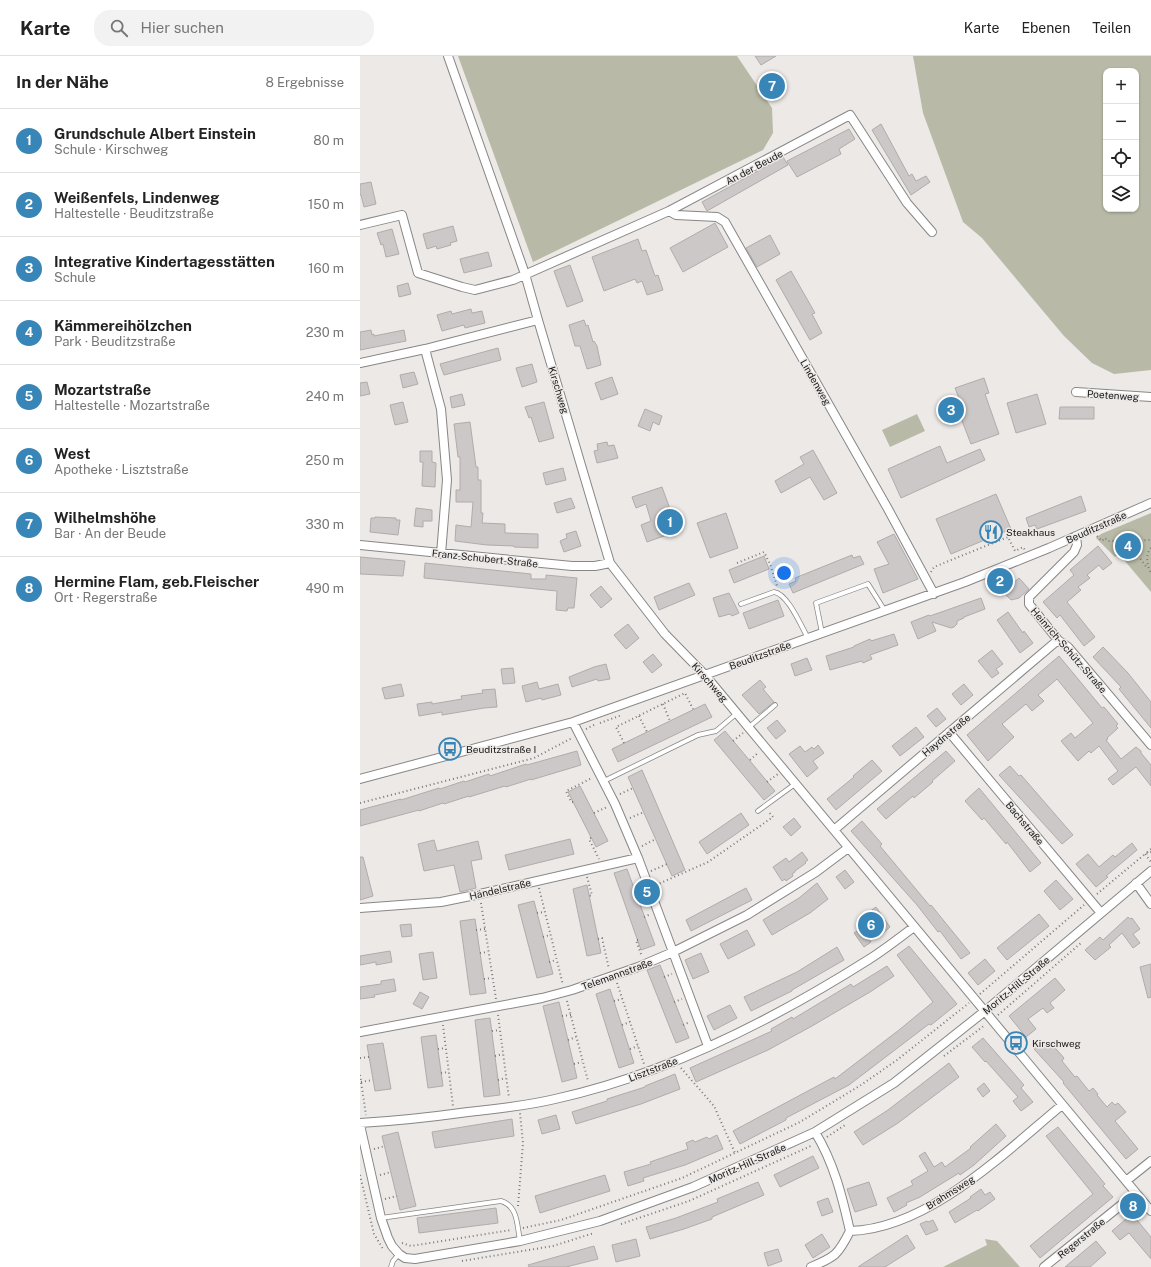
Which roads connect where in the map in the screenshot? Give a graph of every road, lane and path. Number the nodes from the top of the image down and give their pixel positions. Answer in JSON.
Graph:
{"nodes":[{"id":1,"x":448,"y":56,"type":"edge"},
{"id":2,"x":669,"y":211,"type":"junction"},
{"id":3,"x":360,"y":225,"type":"edge"},
{"id":4,"x":932,"y":232,"type":"dead end"},
{"id":5,"x":526,"y":274,"type":"junction"},
{"id":6,"x":538,"y":320,"type":"junction"},
{"id":7,"x":425,"y":349,"type":"junction"},
{"id":8,"x":360,"y":363,"type":"edge"},
{"id":9,"x":1076,"y":392,"type":"dead end"},
{"id":10,"x":1151,"y":397,"type":"edge"},
{"id":11,"x":1151,"y":502,"type":"edge"},
{"id":12,"x":1076,"y":536,"type":"junction"},
{"id":13,"x":1099,"y":538,"type":"dead end"},
{"id":14,"x":1120,"y":540,"type":"junction"},
{"id":15,"x":1151,"y":540,"type":"edge"},
{"id":16,"x":360,"y":545,"type":"edge"},
{"id":17,"x":1151,"y":548,"type":"edge"},
{"id":18,"x":1015,"y":550,"type":"dead end"},
{"id":19,"x":441,"y":554,"type":"junction"},
{"id":20,"x":610,"y":563,"type":"junction"},
{"id":21,"x":737,"y":563,"type":"dead end"},
{"id":22,"x":1147,"y":568,"type":"junction"},
{"id":23,"x":1151,"y":573,"type":"edge"},
{"id":24,"x":927,"y":580,"type":"junction"},
{"id":25,"x":779,"y":593,"type":"junction"},
{"id":26,"x":934,"y":594,"type":"junction"},
{"id":27,"x":741,"y":604,"type":"dead end"},
{"id":28,"x":885,"y":611,"type":"junction"},
{"id":29,"x":822,"y":633,"type":"junction"},
{"id":30,"x":808,"y":638,"type":"junction"},
{"id":31,"x":1058,"y":640,"type":"junction"},
{"id":32,"x":705,"y":675,"type":"junction"},
{"id":33,"x":662,"y":704,"type":"junction"},
{"id":34,"x":775,"y":705,"type":"dead end"},
{"id":35,"x":694,"y":710,"type":"dead end"},
{"id":36,"x":736,"y":714,"type":"junction"},
{"id":37,"x":639,"y":716,"type":"junction"},
{"id":38,"x":670,"y":721,"type":"dead end"},
{"id":39,"x":573,"y":722,"type":"junction"},
{"id":40,"x":748,"y":728,"type":"junction"},
{"id":41,"x":647,"y":732,"type":"dead end"},
{"id":42,"x":949,"y":732,"type":"junction"},
{"id":43,"x":579,"y":734,"type":"junction"},
{"id":44,"x":733,"y":741,"type":"dead end"},
{"id":45,"x":624,"y":743,"type":"dead end"},
{"id":46,"x":1151,"y":745,"type":"edge"},
{"id":47,"x":765,"y":748,"type":"junction"},
{"id":48,"x":750,"y":760,"type":"dead end"},
{"id":49,"x":783,"y":770,"type":"junction"},
{"id":50,"x":602,"y":777,"type":"junction"},
{"id":51,"x":360,"y":779,"type":"edge"},
{"id":52,"x":767,"y":782,"type":"dead end"},
{"id":53,"x":795,"y":784,"type":"junction"},
{"id":54,"x":633,"y":788,"type":"dead end"},
{"id":55,"x":616,"y":800,"type":"junction"},
{"id":56,"x":573,"y":802,"type":"dead end"},
{"id":57,"x":360,"y":803,"type":"edge"},
{"id":58,"x":764,"y":807,"type":"junction"},
{"id":59,"x":644,"y":812,"type":"dead end"},
{"id":60,"x":758,"y":812,"type":"dead end"},
{"id":61,"x":594,"y":813,"type":"dead end"},
{"id":62,"x":627,"y":820,"type":"dead end"},
{"id":63,"x":834,"y":830,"type":"junction"},
{"id":64,"x":591,"y":838,"type":"dead end"},
{"id":65,"x":656,"y":840,"type":"dead end"},
{"id":66,"x":639,"y":847,"type":"dead end"},
{"id":67,"x":848,"y":848,"type":"junction"},
{"id":68,"x":1151,"y":849,"type":"edge"},
{"id":69,"x":1151,"y":852,"type":"edge"},
{"id":70,"x":1145,"y":854,"type":"junction"},
{"id":71,"x":638,"y":858,"type":"junction"},
{"id":72,"x":1151,"y":862,"type":"edge"},
{"id":73,"x":667,"y":864,"type":"dead end"},
{"id":74,"x":600,"y":866,"type":"junction"},
{"id":75,"x":586,"y":870,"type":"junction"},
{"id":76,"x":649,"y":871,"type":"dead end"},
{"id":77,"x":1151,"y":871,"type":"edge"},
{"id":78,"x":1136,"y":883,"type":"junction"},
{"id":79,"x":650,"y":888,"type":"junction"},
{"id":80,"x":589,"y":896,"type":"dead end"},
{"id":81,"x":1090,"y":900,"type":"junction"},
{"id":82,"x":1151,"y":904,"type":"edge"},
{"id":83,"x":360,"y":908,"type":"edge"},
{"id":84,"x":544,"y":912,"type":"dead end"},
{"id":85,"x":537,"y":913,"type":"dead end"},
{"id":86,"x":1101,"y":913,"type":"junction"},
{"id":87,"x":914,"y":927,"type":"junction"},
{"id":88,"x":485,"y":929,"type":"dead end"},
{"id":89,"x":476,"y":930,"type":"dead end"},
{"id":90,"x":550,"y":935,"type":"dead end"},
{"id":91,"x":543,"y":937,"type":"dead end"},
{"id":92,"x":598,"y":939,"type":"dead end"},
{"id":93,"x":638,"y":940,"type":"dead end"},
{"id":94,"x":1084,"y":940,"type":"dead end"},
{"id":95,"x":488,"y":952,"type":"dead end"},
{"id":96,"x":673,"y":952,"type":"junction"},
{"id":97,"x":480,"y":953,"type":"dead end"},
{"id":98,"x":556,"y":959,"type":"dead end"},
{"id":99,"x":550,"y":962,"type":"dead end"},
{"id":100,"x":644,"y":965,"type":"junction"},
{"id":101,"x":672,"y":974,"type":"dead end"},
{"id":102,"x":613,"y":976,"type":"junction"},
{"id":103,"x":664,"y":977,"type":"dead end"},
{"id":104,"x":492,"y":978,"type":"dead end"},
{"id":105,"x":484,"y":979,"type":"dead end"},
{"id":106,"x":974,"y":998,"type":"junction"},
{"id":107,"x":622,"y":999,"type":"junction"},
{"id":108,"x":682,"y":999,"type":"dead end"},
{"id":109,"x":614,"y":1001,"type":"dead end"},
{"id":110,"x":674,"y":1002,"type":"dead end"},
{"id":111,"x":985,"y":1011,"type":"junction"},
{"id":112,"x":571,"y":1015,"type":"dead end"},
{"id":113,"x":562,"y":1016,"type":"dead end"},
{"id":114,"x":442,"y":1018,"type":"junction"},
{"id":115,"x":992,"y":1020,"type":"junction"},
{"id":116,"x":630,"y":1022,"type":"junction"},
{"id":117,"x":691,"y":1022,"type":"dead end"},
{"id":118,"x":622,"y":1025,"type":"dead end"},
{"id":119,"x":683,"y":1025,"type":"dead end"},
{"id":120,"x":500,"y":1030,"type":"dead end"},
{"id":121,"x":492,"y":1031,"type":"dead end"},
{"id":122,"x":360,"y":1032,"type":"edge"},
{"id":123,"x":576,"y":1037,"type":"dead end"},
{"id":124,"x":568,"y":1040,"type":"dead end"},
{"id":125,"x":638,"y":1046,"type":"junction"},
{"id":126,"x":708,"y":1046,"type":"junction"},
{"id":127,"x":446,"y":1048,"type":"junction"},
{"id":128,"x":438,"y":1049,"type":"dead end"},
{"id":129,"x":630,"y":1049,"type":"dead end"},
{"id":130,"x":503,"y":1054,"type":"dead end"},
{"id":131,"x":495,"y":1056,"type":"dead end"},
{"id":132,"x":369,"y":1057,"type":"dead end"},
{"id":133,"x":360,"y":1058,"type":"edge"},
{"id":134,"x":941,"y":1058,"type":"dead end"},
{"id":135,"x":677,"y":1060,"type":"junction"},
{"id":136,"x":583,"y":1062,"type":"dead end"},
{"id":137,"x":574,"y":1064,"type":"dead end"},
{"id":138,"x":449,"y":1072,"type":"junction"},
{"id":139,"x":646,"y":1072,"type":"junction"},
{"id":140,"x":441,"y":1073,"type":"dead end"},
{"id":141,"x":360,"y":1075,"type":"edge"},
{"id":142,"x":506,"y":1078,"type":"dead end"},
{"id":143,"x":373,"y":1080,"type":"dead end"},
{"id":144,"x":498,"y":1080,"type":"dead end"},
{"id":145,"x":361,"y":1082,"type":"junction"},
{"id":146,"x":1062,"y":1105,"type":"junction"},
{"id":147,"x":520,"y":1106,"type":"junction"},
{"id":148,"x":455,"y":1114,"type":"junction"},
{"id":149,"x":363,"y":1124,"type":"edge"},
{"id":150,"x":847,"y":1124,"type":"dead end"},
{"id":151,"x":815,"y":1132,"type":"junction"},
{"id":152,"x":821,"y":1142,"type":"junction"},
{"id":153,"x":372,"y":1143,"type":"dead end"},
{"id":154,"x":385,"y":1146,"type":"dead end"},
{"id":155,"x":735,"y":1153,"type":"junction"},
{"id":156,"x":1151,"y":1161,"type":"edge"},
{"id":157,"x":378,"y":1168,"type":"dead end"},
{"id":158,"x":391,"y":1172,"type":"dead end"},
{"id":159,"x":380,"y":1175,"type":"junction"},
{"id":160,"x":381,"y":1181,"type":"dead end"},
{"id":161,"x":1126,"y":1181,"type":"junction"},
{"id":162,"x":384,"y":1193,"type":"dead end"},
{"id":163,"x":1136,"y":1193,"type":"junction"},
{"id":164,"x":397,"y":1196,"type":"dead end"},
{"id":165,"x":385,"y":1199,"type":"junction"},
{"id":166,"x":1151,"y":1211,"type":"edge"},
{"id":167,"x":515,"y":1214,"type":"junction"},
{"id":168,"x":385,"y":1218,"type":"junction"},
{"id":169,"x":614,"y":1226,"type":"dead end"},
{"id":170,"x":518,"y":1229,"type":"junction"},
{"id":171,"x":599,"y":1231,"type":"dead end"},
{"id":172,"x":850,"y":1231,"type":"junction"},
{"id":173,"x":398,"y":1240,"type":"dead end"},
{"id":174,"x":520,"y":1241,"type":"junction"},
{"id":175,"x":399,"y":1254,"type":"junction"},
{"id":176,"x":455,"y":1262,"type":"dead end"},
{"id":177,"x":391,"y":1267,"type":"edge"},
{"id":178,"x":811,"y":1267,"type":"edge"},
{"id":179,"x":1044,"y":1267,"type":"edge"}],
"edges":[{"from":1,"to":5,"type":"street","name":"Kirschweg"},
{"from":2,"to":4,"type":"street","name":"An der Beude"},
{"from":2,"to":5,"type":"street","name":"An der Beude"},
{"from":2,"to":24,"type":"street","name":"Lindenweg"},
{"from":3,"to":5,"type":"street","name":"An der Beude"},
{"from":5,"to":6,"type":"street","name":"Kirschweg"},
{"from":6,"to":7,"type":"street"},
{"from":6,"to":20,"type":"street","name":"Kirschweg"},
{"from":7,"to":8,"type":"street"},
{"from":7,"to":19,"type":"street"},
{"from":9,"to":10,"type":"street","name":"Poetenweg"},
{"from":11,"to":12,"type":"street","name":"Beuditzstraße"},
{"from":12,"to":26,"type":"street","name":"Beuditzstraße"},
{"from":12,"to":31,"type":"street","name":"Heinrich-Schütz-Straße"},
{"from":13,"to":14,"type":"path"},
{"from":14,"to":15,"type":"path"},
{"from":14,"to":22,"type":"path"},
{"from":16,"to":19,"type":"street","name":"Franz-Schubert-Straße"},
{"from":17,"to":22,"type":"path"},
{"from":18,"to":24,"type":"path"},
{"from":19,"to":20,"type":"street","name":"Franz-Schubert-Straße"},
{"from":20,"to":32,"type":"street","name":"Kirschweg"},
{"from":21,"to":25,"type":"path"},
{"from":22,"to":23,"type":"path"},
{"from":24,"to":26,"type":"street","name":"Lindenweg"},
{"from":25,"to":27,"type":"lane"},
{"from":25,"to":30,"type":"lane"},
{"from":26,"to":28,"type":"street","name":"Beuditzstraße"},
{"from":28,"to":29,"type":"street","name":"Beuditzstraße"},
{"from":28,"to":29,"type":"lane"},
{"from":29,"to":30,"type":"street","name":"Beuditzstraße"},
{"from":30,"to":32,"type":"street","name":"Beuditzstraße"},
{"from":31,"to":42,"type":"street","name":"Haydnstraße"},
{"from":31,"to":46,"type":"street","name":"Heinrich-Schütz-Straße"},
{"from":32,"to":36,"type":"street","name":"Kirschweg"},
{"from":32,"to":39,"type":"street","name":"Beuditzstraße"},
{"from":33,"to":35,"type":"path"},
{"from":33,"to":37,"type":"path"},
{"from":33,"to":38,"type":"path"},
{"from":34,"to":40,"type":"lane"},
{"from":36,"to":40,"type":"street","name":"Kirschweg"},
{"from":36,"to":50,"type":"lane"},
{"from":37,"to":41,"type":"path"},
{"from":37,"to":45,"type":"path"},
{"from":39,"to":43,"type":"street"},
{"from":39,"to":51,"type":"street","name":"Beuditzstraße"},
{"from":40,"to":44,"type":"path"},
{"from":40,"to":47,"type":"street","name":"Kirschweg"},
{"from":42,"to":63,"type":"street","name":"Haydnstraße"},
{"from":42,"to":81,"type":"street","name":"Bachstraße"},
{"from":43,"to":50,"type":"street"},
{"from":43,"to":57,"type":"path"},
{"from":47,"to":48,"type":"path"},
{"from":47,"to":49,"type":"street","name":"Kirschweg"},
{"from":49,"to":52,"type":"path"},
{"from":49,"to":53,"type":"street","name":"Kirschweg"},
{"from":50,"to":55,"type":"street"},
{"from":50,"to":56,"type":"path"},
{"from":53,"to":58,"type":"lane"},
{"from":53,"to":63,"type":"street","name":"Kirschweg"},
{"from":54,"to":55,"type":"path"},
{"from":55,"to":61,"type":"path"},
{"from":55,"to":71,"type":"street"},
{"from":58,"to":60,"type":"lane"},
{"from":58,"to":79,"type":"path"},
{"from":59,"to":62,"type":"path"},
{"from":63,"to":67,"type":"street","name":"Kirschweg"},
{"from":64,"to":74,"type":"path"},
{"from":65,"to":66,"type":"path"},
{"from":67,"to":87,"type":"street","name":"Kirschweg"},
{"from":67,"to":96,"type":"street","name":"Telemannstraße"},
{"from":68,"to":70,"type":"path"},
{"from":69,"to":70,"type":"path"},
{"from":70,"to":72,"type":"path"},
{"from":70,"to":81,"type":"path"},
{"from":71,"to":74,"type":"street","name":"Händelstraße"},
{"from":71,"to":79,"type":"street"},
{"from":73,"to":76,"type":"path"},
{"from":74,"to":75,"type":"street","name":"Händelstraße"},
{"from":75,"to":80,"type":"path"},
{"from":75,"to":83,"type":"street","name":"Händelstraße"},
{"from":77,"to":78,"type":"street","name":"Moritz-Hill-Straße"},
{"from":78,"to":82,"type":"street"},
{"from":78,"to":86,"type":"street","name":"Moritz-Hill-Straße"},
{"from":79,"to":96,"type":"street"},
{"from":81,"to":86,"type":"street","name":"Bachstraße"},
{"from":81,"to":106,"type":"path"},
{"from":84,"to":85,"type":"path"},
{"from":86,"to":111,"type":"street","name":"Moritz-Hill-Straße"},
{"from":87,"to":106,"type":"street","name":"Kirschweg"},
{"from":87,"to":126,"type":"street","name":"Lisztstraße"},
{"from":88,"to":89,"type":"path"},
{"from":90,"to":91,"type":"path"},
{"from":92,"to":102,"type":"path"},
{"from":93,"to":100,"type":"path"},
{"from":94,"to":115,"type":"path"},
{"from":95,"to":97,"type":"path"},
{"from":96,"to":100,"type":"street","name":"Telemannstraße"},
{"from":96,"to":126,"type":"street"},
{"from":98,"to":99,"type":"path"},
{"from":100,"to":102,"type":"street","name":"Telemannstraße"},
{"from":101,"to":103,"type":"path"},
{"from":102,"to":107,"type":"path"},
{"from":102,"to":114,"type":"street","name":"Telemannstraße"},
{"from":104,"to":105,"type":"path"},
{"from":106,"to":111,"type":"street","name":"Kirschweg"},
{"from":106,"to":155,"type":"path"},
{"from":107,"to":109,"type":"path"},
{"from":107,"to":116,"type":"path"},
{"from":108,"to":110,"type":"path"},
{"from":111,"to":115,"type":"street","name":"Kirschweg"},
{"from":111,"to":151,"type":"street","name":"Moritz-Hill-Straße"},
{"from":112,"to":113,"type":"path"},
{"from":114,"to":122,"type":"street","name":"Telemannstraße"},
{"from":114,"to":127,"type":"path"},
{"from":115,"to":134,"type":"path"},
{"from":115,"to":146,"type":"street","name":"Kirschweg"},
{"from":116,"to":118,"type":"path"},
{"from":116,"to":125,"type":"path"},
{"from":117,"to":119,"type":"path"},
{"from":120,"to":121,"type":"path"},
{"from":123,"to":124,"type":"path"},
{"from":125,"to":129,"type":"path"},
{"from":125,"to":139,"type":"path"},
{"from":126,"to":135,"type":"street","name":"Lisztstraße"},
{"from":127,"to":128,"type":"path"},
{"from":127,"to":138,"type":"path"},
{"from":130,"to":131,"type":"path"},
{"from":132,"to":133,"type":"path"},
{"from":135,"to":139,"type":"street","name":"Lisztstraße"},
{"from":135,"to":155,"type":"path"},
{"from":136,"to":137,"type":"path"},
{"from":138,"to":140,"type":"path"},
{"from":138,"to":148,"type":"path"},
{"from":139,"to":147,"type":"street","name":"Lisztstraße"},
{"from":141,"to":145,"type":"path"},
{"from":142,"to":144,"type":"path"},
{"from":143,"to":145,"type":"path"},
{"from":145,"to":149,"type":"path"},
{"from":146,"to":161,"type":"street","name":"Kirschweg"},
{"from":146,"to":172,"type":"street","name":"Brahmsweg"},
{"from":147,"to":148,"type":"street","name":"Lisztstraße"},
{"from":147,"to":167,"type":"path"},
{"from":148,"to":149,"type":"street","name":"Lisztstraße"},
{"from":149,"to":168,"type":"street"},
{"from":150,"to":152,"type":"path"},
{"from":151,"to":152,"type":"street"},
{"from":151,"to":174,"type":"street","name":"Moritz-Hill-Straße"},
{"from":152,"to":169,"type":"path"},
{"from":152,"to":172,"type":"street"},
{"from":153,"to":154,"type":"path"},
{"from":155,"to":170,"type":"path"},
{"from":156,"to":161,"type":"street"},
{"from":157,"to":159,"type":"path"},
{"from":158,"to":159,"type":"path"},
{"from":159,"to":160,"type":"path"},
{"from":161,"to":163,"type":"street","name":"Kirschweg"},
{"from":162,"to":165,"type":"path"},
{"from":163,"to":166,"type":"street","name":"Kirschweg"},
{"from":163,"to":179,"type":"street","name":"Regerstraße"},
{"from":164,"to":165,"type":"path"},
{"from":165,"to":168,"type":"path"},
{"from":167,"to":168,"type":"lane"},
{"from":167,"to":170,"type":"lane"},
{"from":168,"to":175,"type":"street"},
{"from":170,"to":173,"type":"path"},
{"from":170,"to":174,"type":"lane"},
{"from":171,"to":176,"type":"path"},
{"from":172,"to":178,"type":"street"},
{"from":174,"to":175,"type":"street","name":"Moritz-Hill-Straße"},
{"from":175,"to":177,"type":"lane"}]}
